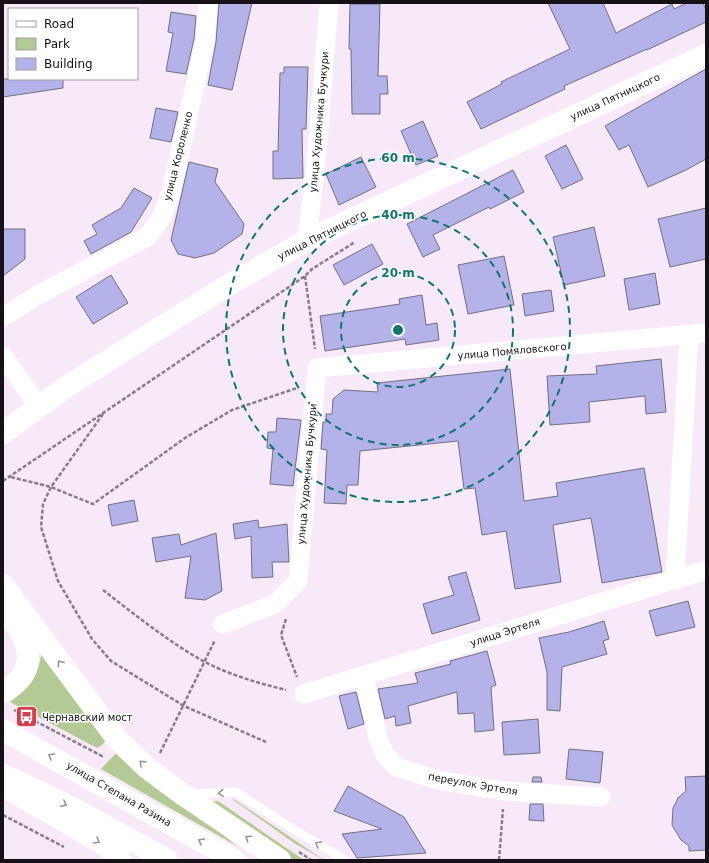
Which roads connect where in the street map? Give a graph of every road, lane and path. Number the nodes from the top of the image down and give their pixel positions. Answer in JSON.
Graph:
{"nodes":[{"id":1,"x":208,"y":3,"type":"edge"},
{"id":2,"x":328,"y":3,"type":"edge"},
{"id":3,"x":706,"y":55,"type":"edge"},
{"id":4,"x":307,"y":240,"type":"junction"},
{"id":5,"x":3,"y":317,"type":"edge"},
{"id":6,"x":698,"y":334,"type":"edge"},
{"id":7,"x":3,"y":356,"type":"edge"},
{"id":8,"x":318,"y":368,"type":"junction"},
{"id":9,"x":315,"y":387,"type":"junction"},
{"id":10,"x":39,"y":407,"type":"junction"},
{"id":11,"x":105,"y":412,"type":"junction"},
{"id":12,"x":3,"y":434,"type":"edge"},
{"id":13,"x":10,"y":477,"type":"junction"},
{"id":14,"x":3,"y":481,"type":"edge"},
{"id":15,"x":51,"y":487,"type":"junction"},
{"id":16,"x":706,"y":570,"type":"edge"},
{"id":17,"x":675,"y":579,"type":"junction"},
{"id":18,"x":3,"y":585,"type":"edge"},
{"id":19,"x":103,"y":590,"type":"dead end"},
{"id":20,"x":3,"y":606,"type":"edge"},
{"id":21,"x":288,"y":615,"type":"dead end"},
{"id":22,"x":223,"y":624,"type":"joint"},
{"id":23,"x":205,"y":662,"type":"junction"},
{"id":24,"x":364,"y":677,"type":"junction"},
{"id":25,"x":304,"y":694,"type":"junction"},
{"id":26,"x":5,"y":699,"type":"edge"},
{"id":27,"x":184,"y":706,"type":"junction"},
{"id":28,"x":3,"y":730,"type":"edge"},
{"id":29,"x":266,"y":742,"type":"dead end"},
{"id":30,"x":161,"y":750,"type":"dead end"},
{"id":31,"x":102,"y":756,"type":"dead end"},
{"id":32,"x":3,"y":775,"type":"edge"},
{"id":33,"x":3,"y":786,"type":"edge"},
{"id":34,"x":504,"y":791,"type":"junction"},
{"id":35,"x":182,"y":794,"type":"junction"},
{"id":36,"x":601,"y":797,"type":"dead end"},
{"id":37,"x":3,"y":815,"type":"edge"},
{"id":38,"x":68,"y":849,"type":"dead end"},
{"id":39,"x":120,"y":860,"type":"edge"},
{"id":40,"x":167,"y":860,"type":"edge"},
{"id":41,"x":235,"y":860,"type":"edge"},
{"id":42,"x":280,"y":860,"type":"edge"},
{"id":43,"x":345,"y":860,"type":"edge"},
{"id":44,"x":499,"y":860,"type":"edge"}],
"edges":[{"from":1,"to":5,"type":"street","name":"улица Короленко"},
{"from":2,"to":4,"type":"street","name":"улица Художника Бучкури"},
{"from":3,"to":4,"type":"main road","name":"улица Пятницкого"},
{"from":4,"to":10,"type":"main road","name":"улица Пятницкого"},
{"from":6,"to":8,"type":"street","name":"улица Помяловского"},
{"from":6,"to":17,"type":"street"},
{"from":7,"to":10,"type":"street"},
{"from":8,"to":9,"type":"street","name":"улица Художника Бучкури"},
{"from":8,"to":11,"type":"path"},
{"from":9,"to":15,"type":"path"},
{"from":9,"to":22,"type":"street","name":"улица Художника Бучкури"},
{"from":10,"to":12,"type":"main road","name":"улица Пятницкого"},
{"from":11,"to":13,"type":"path"},
{"from":11,"to":15,"type":"path"},
{"from":13,"to":14,"type":"path"},
{"from":13,"to":15,"type":"path"},
{"from":15,"to":27,"type":"path"},
{"from":16,"to":17,"type":"street","name":"улица Эртеля"},
{"from":17,"to":24,"type":"street","name":"улица Эртеля"},
{"from":35,"to":18,"type":"main road","one_way":true},
{"from":19,"to":23,"type":"path"},
{"from":20,"to":26,"type":"main road"},
{"from":21,"to":25,"type":"path"},
{"from":22,"to":23,"type":"path"},
{"from":23,"to":25,"type":"path"},
{"from":23,"to":27,"type":"path"},
{"from":24,"to":25,"type":"street","name":"улица Эртеля"},
{"from":24,"to":34,"type":"street","name":"переулок Эртеля"},
{"from":26,"to":31,"type":"path"},
{"from":27,"to":29,"type":"path"},
{"from":27,"to":30,"type":"path"},
{"from":41,"to":28,"type":"main road","name":"улица Степана Разина","one_way":true},
{"from":32,"to":40,"type":"main road","one_way":true},
{"from":33,"to":39,"type":"main road","one_way":true},
{"from":34,"to":36,"type":"street","name":"переулок Эртеля"},
{"from":34,"to":44,"type":"path"},
{"from":42,"to":35,"type":"main road","one_way":true},
{"from":43,"to":35,"type":"lane","one_way":true},
{"from":37,"to":38,"type":"path"}]}
